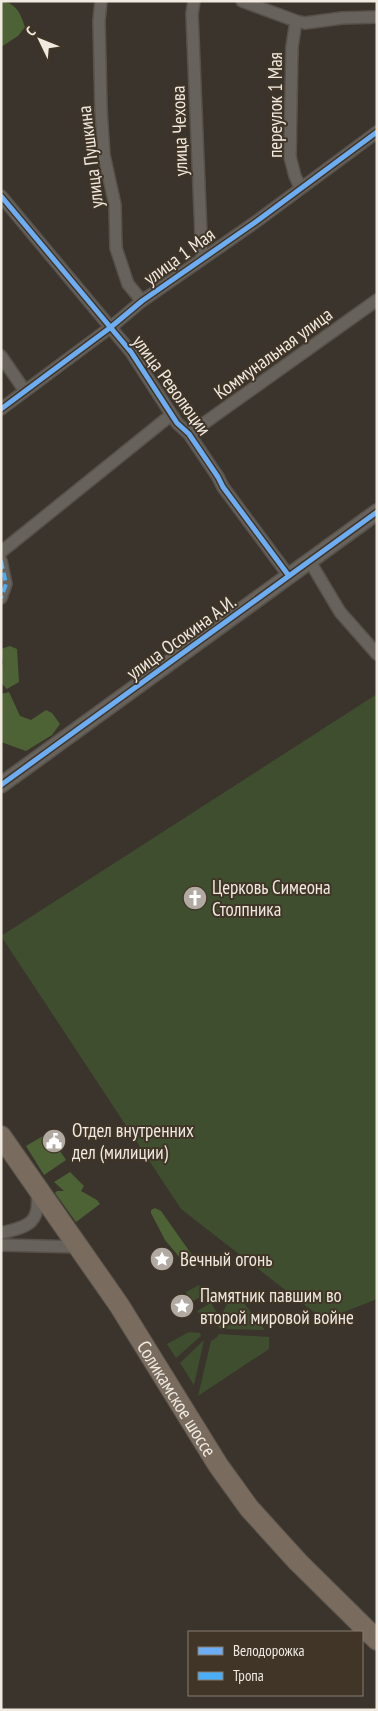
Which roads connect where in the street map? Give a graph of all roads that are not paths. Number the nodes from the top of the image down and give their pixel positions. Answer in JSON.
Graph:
{"nodes":[{"id":1,"x":101,"y":1,"type":"edge"},
{"id":2,"x":194,"y":1,"type":"edge"},
{"id":3,"x":242,"y":1,"type":"edge"},
{"id":4,"x":377,"y":17,"type":"edge"},
{"id":5,"x":296,"y":21,"type":"junction"},
{"id":6,"x":377,"y":132,"type":"edge"},
{"id":7,"x":300,"y":187,"type":"junction"},
{"id":8,"x":1,"y":196,"type":"edge"},
{"id":9,"x":202,"y":259,"type":"junction"},
{"id":10,"x":377,"y":300,"type":"edge"},
{"id":11,"x":142,"y":301,"type":"junction"},
{"id":12,"x":111,"y":326,"type":"junction"},
{"id":13,"x":1,"y":356,"type":"edge"},
{"id":14,"x":25,"y":391,"type":"junction"},
{"id":15,"x":1,"y":408,"type":"edge"},
{"id":16,"x":171,"y":414,"type":"junction"},
{"id":17,"x":189,"y":434,"type":"junction"},
{"id":18,"x":377,"y":512,"type":"edge"},
{"id":19,"x":1,"y":552,"type":"edge"},
{"id":20,"x":309,"y":560,"type":"junction"},
{"id":21,"x":1,"y":561,"type":"edge"},
{"id":22,"x":289,"y":576,"type":"junction"},
{"id":23,"x":1,"y":598,"type":"edge"},
{"id":24,"x":377,"y":654,"type":"edge"},
{"id":25,"x":4,"y":778,"type":"edge"},
{"id":26,"x":1,"y":1136,"type":"edge"},
{"id":27,"x":35,"y":1183,"type":"junction"},
{"id":28,"x":1,"y":1233,"type":"edge"},
{"id":29,"x":1,"y":1245,"type":"edge"},
{"id":30,"x":79,"y":1247,"type":"junction"},
{"id":31,"x":377,"y":1640,"type":"edge"}],
"edges":[{"from":1,"to":11,"type":"street","name":"улица Пушкина"},
{"from":2,"to":9,"type":"street","name":"улица Чехова"},
{"from":3,"to":5,"type":"street"},
{"from":4,"to":5,"type":"street"},
{"from":5,"to":7,"type":"street","name":"переулок 1 Мая"},
{"from":6,"to":7,"type":"street","name":"улица 1 Мая"},
{"from":7,"to":9,"type":"street","name":"улица 1 Мая"},
{"from":8,"to":12,"type":"street","name":"улица Революции"},
{"from":9,"to":11,"type":"street","name":"улица 1 Мая"},
{"from":10,"to":17,"type":"street","name":"Коммунальная улица"},
{"from":11,"to":12,"type":"street","name":"улица 1 Мая"},
{"from":12,"to":14,"type":"street","name":"улица 1 Мая"},
{"from":12,"to":16,"type":"street","name":"улица Революции"},
{"from":13,"to":14,"type":"street"},
{"from":14,"to":15,"type":"street","name":"улица 1 Мая"},
{"from":16,"to":17,"type":"street","name":"улица Революции"},
{"from":16,"to":19,"type":"street"},
{"from":17,"to":22,"type":"street","name":"улица Революции"},
{"from":18,"to":20,"type":"street","name":"улица Осокина А.И."},
{"from":20,"to":22,"type":"street","name":"улица Осокина А.И."},
{"from":20,"to":24,"type":"street"},
{"from":21,"to":23,"type":"street"},
{"from":22,"to":25,"type":"street","name":"улица Осокина А.И."},
{"from":26,"to":27,"type":"highway","name":"Соликамское шоссе"},
{"from":27,"to":28,"type":"street"},
{"from":27,"to":30,"type":"highway","name":"Соликамское шоссе"},
{"from":29,"to":30,"type":"street"},
{"from":30,"to":31,"type":"highway","name":"Соликамское шоссе"}]}
